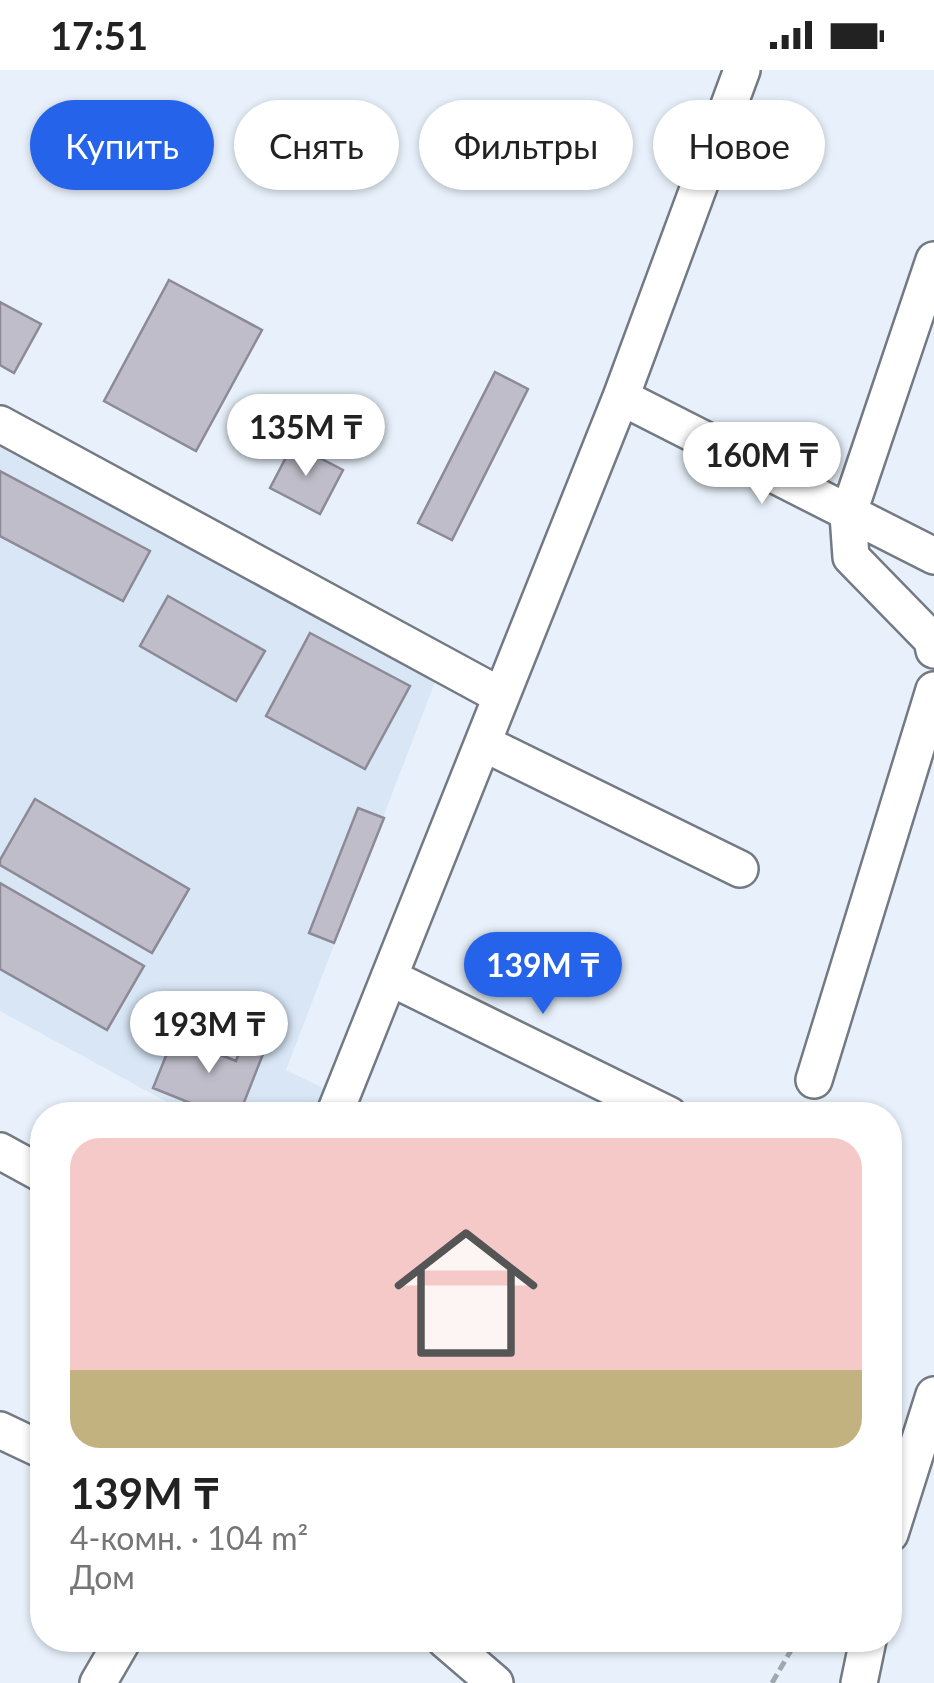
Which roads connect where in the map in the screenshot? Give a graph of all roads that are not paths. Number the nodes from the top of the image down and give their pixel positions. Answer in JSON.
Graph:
{"nodes":[{"id":1,"x":742,"y":70,"type":"edge"},
{"id":2,"x":934,"y":260,"type":"edge"},
{"id":3,"x":621,"y":398,"type":"junction"},
{"id":4,"x":0,"y":424,"type":"edge"},
{"id":5,"x":848,"y":514,"type":"junction"},
{"id":6,"x":934,"y":556,"type":"edge"},
{"id":7,"x":934,"y":650,"type":"edge"},
{"id":8,"x":934,"y":690,"type":"edge"},
{"id":9,"x":501,"y":696,"type":"junction"},
{"id":10,"x":483,"y":743,"type":"junction"},
{"id":11,"x":740,"y":869,"type":"dead end"},
{"id":12,"x":389,"y":977,"type":"junction"},
{"id":13,"x":814,"y":1080,"type":"dead end"},
{"id":14,"x":339,"y":1102,"type":"edge"},
{"id":15,"x":643,"y":1102,"type":"edge"},
{"id":16,"x":0,"y":1152,"type":"edge"},
{"id":17,"x":30,"y":1168,"type":"edge"},
{"id":18,"x":934,"y":1395,"type":"edge"},
{"id":19,"x":0,"y":1430,"type":"edge"},
{"id":20,"x":30,"y":1444,"type":"edge"},
{"id":21,"x":902,"y":1496,"type":"edge"},
{"id":22,"x":116,"y":1652,"type":"edge"},
{"id":23,"x":454,"y":1652,"type":"edge"},
{"id":24,"x":865,"y":1652,"type":"edge"},
{"id":25,"x":475,"y":1677,"type":"edge"},
{"id":26,"x":98,"y":1683,"type":"edge"},
{"id":27,"x":859,"y":1683,"type":"edge"}],
"edges":[{"from":1,"to":3,"type":"street"},
{"from":2,"to":5,"type":"street"},
{"from":3,"to":5,"type":"street"},
{"from":3,"to":9,"type":"street"},
{"from":4,"to":9,"type":"street"},
{"from":5,"to":6,"type":"street"},
{"from":5,"to":7,"type":"street"},
{"from":8,"to":13,"type":"street"},
{"from":9,"to":10,"type":"street"},
{"from":10,"to":11,"type":"street"},
{"from":10,"to":12,"type":"street"},
{"from":12,"to":14,"type":"street"},
{"from":12,"to":15,"type":"street"},
{"from":16,"to":17,"type":"street"},
{"from":18,"to":21,"type":"street"},
{"from":19,"to":20,"type":"street"},
{"from":22,"to":26,"type":"street"},
{"from":23,"to":25,"type":"street"},
{"from":24,"to":27,"type":"street"}]}
